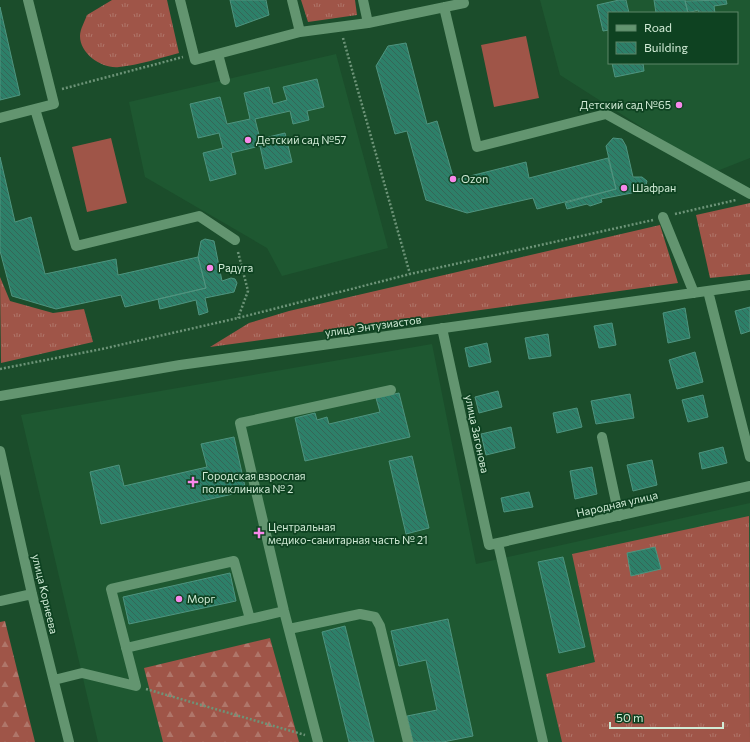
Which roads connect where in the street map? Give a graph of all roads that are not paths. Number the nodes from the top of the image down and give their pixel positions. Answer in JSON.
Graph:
{"nodes":[{"id":1,"x":28,"y":0,"type":"edge"},
{"id":2,"x":180,"y":0,"type":"edge"},
{"id":3,"x":292,"y":0,"type":"edge"},
{"id":4,"x":363,"y":0,"type":"edge"},
{"id":5,"x":463,"y":0,"type":"edge"},
{"id":6,"x":444,"y":6,"type":"junction"},
{"id":7,"x":368,"y":23,"type":"junction"},
{"id":8,"x":300,"y":32,"type":"junction"},
{"id":9,"x":218,"y":54,"type":"junction"},
{"id":10,"x":224,"y":80,"type":"dead end"},
{"id":11,"x":35,"y":109,"type":"junction"},
{"id":12,"x":0,"y":118,"type":"edge"},
{"id":13,"x":746,"y":196,"type":"edge"},
{"id":14,"x":662,"y":217,"type":"road end"},
{"id":15,"x":235,"y":240,"type":"road end"},
{"id":16,"x":750,"y":285,"type":"edge"},
{"id":17,"x":708,"y":291,"type":"junction"},
{"id":18,"x":694,"y":293,"type":"junction"},
{"id":19,"x":442,"y":328,"type":"junction"},
{"id":20,"x":391,"y":390,"type":"dead end"},
{"id":21,"x":0,"y":396,"type":"edge"},
{"id":22,"x":602,"y":437,"type":"dead end"},
{"id":23,"x":0,"y":451,"type":"edge"},
{"id":24,"x":750,"y":457,"type":"edge"},
{"id":25,"x":750,"y":486,"type":"edge"},
{"id":26,"x":619,"y":516,"type":"junction"},
{"id":27,"x":494,"y":544,"type":"junction"},
{"id":28,"x":32,"y":594,"type":"junction"},
{"id":29,"x":0,"y":602,"type":"edge"},
{"id":30,"x":284,"y":611,"type":"junction"},
{"id":31,"x":250,"y":619,"type":"junction"},
{"id":32,"x":289,"y":629,"type":"junction"},
{"id":33,"x":126,"y":648,"type":"junction"},
{"id":34,"x":54,"y":680,"type":"junction"},
{"id":35,"x":317,"y":740,"type":"edge"},
{"id":36,"x":69,"y":742,"type":"edge"},
{"id":37,"x":408,"y":742,"type":"edge"},
{"id":38,"x":543,"y":742,"type":"edge"}],
"edges":[{"from":1,"to":11,"type":"street"},
{"from":2,"to":9,"type":"street"},
{"from":3,"to":8,"type":"street"},
{"from":4,"to":7,"type":"street"},
{"from":5,"to":6,"type":"street"},
{"from":6,"to":7,"type":"street"},
{"from":6,"to":13,"type":"street"},
{"from":7,"to":8,"type":"street"},
{"from":8,"to":9,"type":"street"},
{"from":9,"to":10,"type":"street"},
{"from":11,"to":12,"type":"street"},
{"from":11,"to":15,"type":"street"},
{"from":14,"to":18,"type":"street"},
{"from":16,"to":17,"type":"street","name":"улица Энтузиастов"},
{"from":17,"to":18,"type":"street","name":"улица Энтузиастов"},
{"from":17,"to":24,"type":"street"},
{"from":18,"to":19,"type":"street","name":"улица Энтузиастов"},
{"from":19,"to":21,"type":"street","name":"улица Энтузиастов"},
{"from":19,"to":27,"type":"street","name":"улица Загонова"},
{"from":20,"to":30,"type":"street"},
{"from":22,"to":26,"type":"street"},
{"from":23,"to":28,"type":"street","name":"улица Корнеева"},
{"from":25,"to":26,"type":"street","name":"Народная улица"},
{"from":26,"to":27,"type":"street","name":"Народная улица"},
{"from":27,"to":38,"type":"street","name":"улица Загонова"},
{"from":28,"to":29,"type":"street"},
{"from":28,"to":34,"type":"street","name":"улица Корнеева"},
{"from":30,"to":31,"type":"street"},
{"from":30,"to":32,"type":"street"},
{"from":31,"to":33,"type":"street"},
{"from":31,"to":33,"type":"street"},
{"from":32,"to":35,"type":"street"},
{"from":32,"to":37,"type":"street"},
{"from":33,"to":34,"type":"street"},
{"from":34,"to":36,"type":"street","name":"улица Корнеева"}]}
